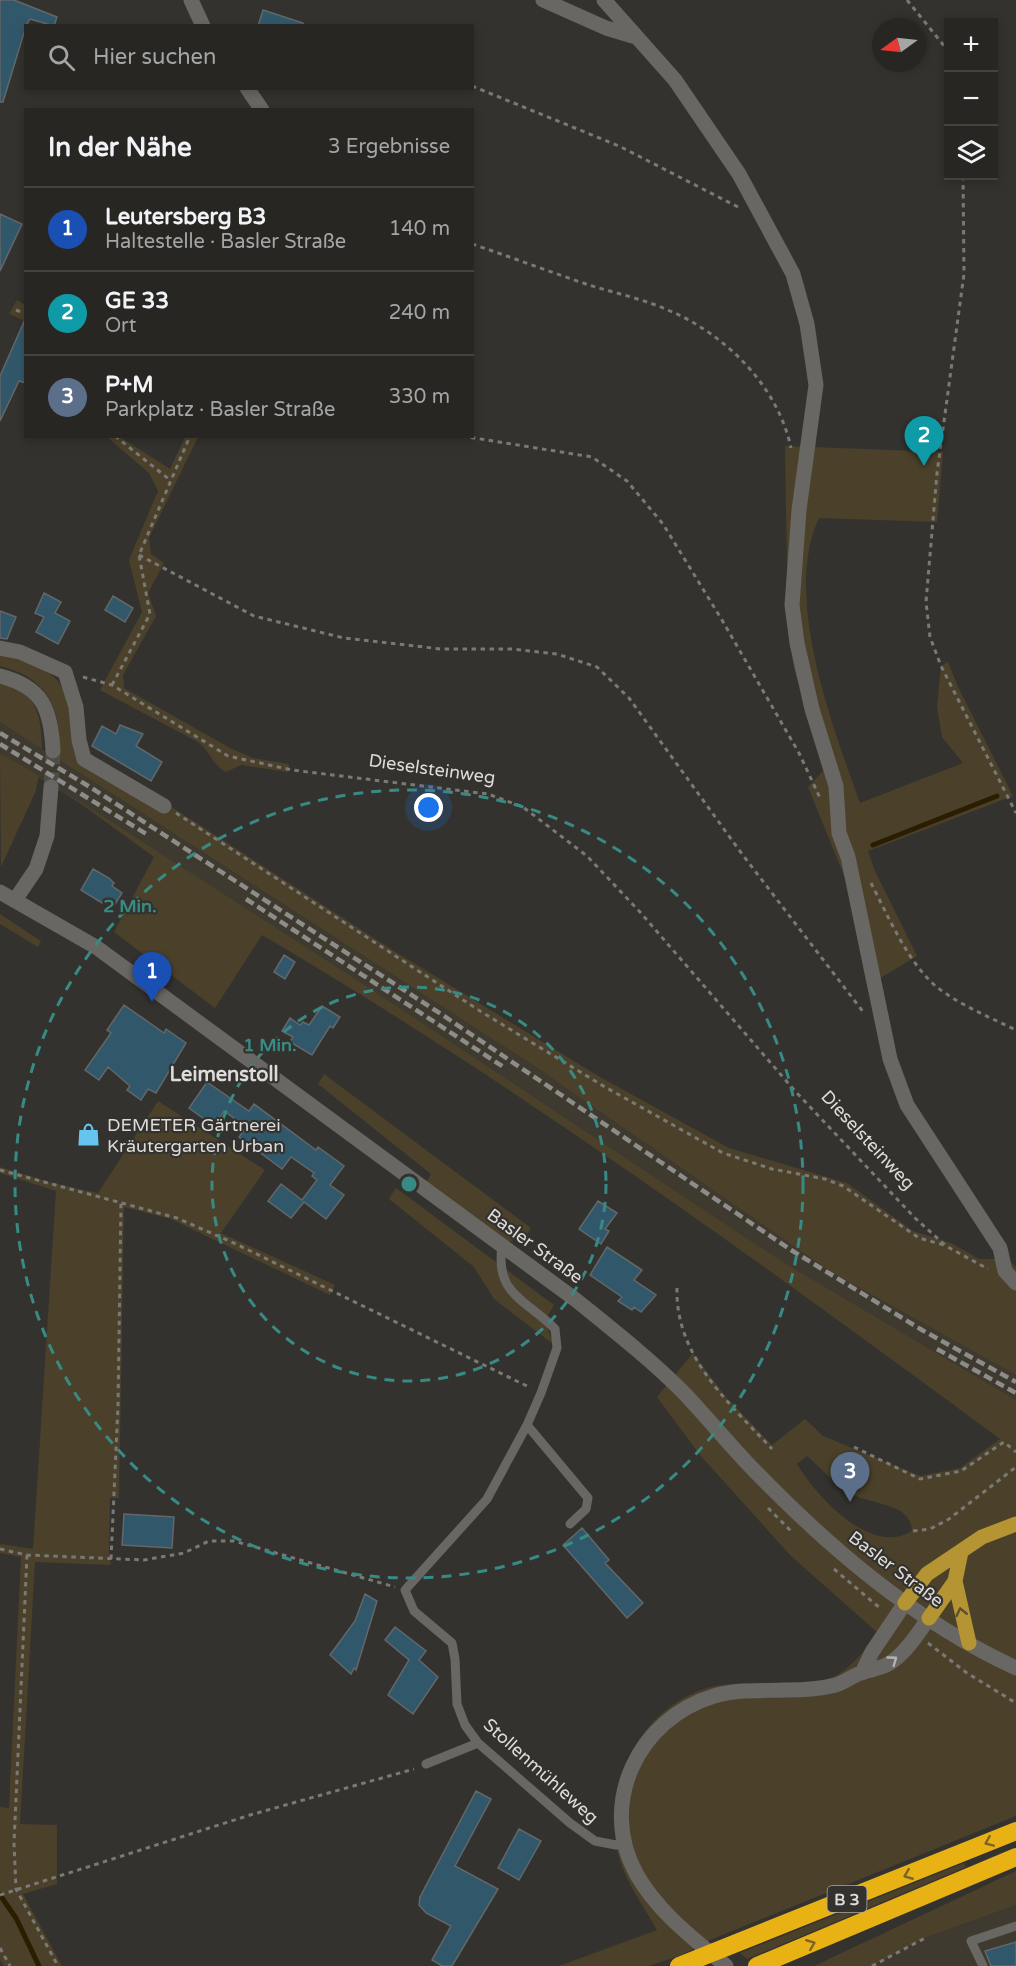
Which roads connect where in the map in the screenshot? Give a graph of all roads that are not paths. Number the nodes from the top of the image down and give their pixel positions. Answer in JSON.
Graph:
{"nodes":[{"id":1,"x":191,"y":0,"type":"edge"},
{"id":2,"x":543,"y":0,"type":"edge"},
{"id":3,"x":604,"y":0,"type":"edge"},
{"id":4,"x":202,"y":24,"type":"edge"},
{"id":5,"x":636,"y":37,"type":"junction"},
{"id":6,"x":248,"y":90,"type":"edge"},
{"id":7,"x":261,"y":108,"type":"edge"},
{"id":8,"x":0,"y":648,"type":"edge"},
{"id":9,"x":0,"y":676,"type":"edge"},
{"id":10,"x":53,"y":751,"type":"tunnel mouth"},
{"id":11,"x":51,"y":787,"type":"tunnel mouth"},
{"id":12,"x":164,"y":806,"type":"road end"},
{"id":13,"x":0,"y":892,"type":"edge"},
{"id":14,"x":15,"y":900,"type":"junction"},
{"id":15,"x":502,"y":1247,"type":"junction"},
{"id":16,"x":1016,"y":1283,"type":"edge"},
{"id":17,"x":527,"y":1425,"type":"junction"},
{"id":18,"x":570,"y":1524,"type":"dead end"},
{"id":19,"x":1016,"y":1524,"type":"edge"},
{"id":20,"x":961,"y":1552,"type":"junction"},
{"id":21,"x":955,"y":1581,"type":"junction"},
{"id":22,"x":905,"y":1603,"type":"junction"},
{"id":23,"x":929,"y":1618,"type":"junction"},
{"id":24,"x":969,"y":1643,"type":"junction"},
{"id":25,"x":1016,"y":1668,"type":"edge"},
{"id":26,"x":862,"y":1673,"type":"junction"},
{"id":27,"x":478,"y":1743,"type":"junction"},
{"id":28,"x":426,"y":1764,"type":"road end"},
{"id":29,"x":1016,"y":1831,"type":"edge"},
{"id":30,"x":625,"y":1843,"type":"junction"},
{"id":31,"x":1015,"y":1857,"type":"edge"},
{"id":32,"x":1016,"y":1926,"type":"edge"},
{"id":33,"x":685,"y":1964,"type":"edge"},
{"id":34,"x":726,"y":1966,"type":"edge"},
{"id":35,"x":757,"y":1966,"type":"edge"},
{"id":36,"x":983,"y":1966,"type":"edge"}],
"edges":[{"from":1,"to":4,"type":"street"},
{"from":2,"to":5,"type":"street"},
{"from":3,"to":5,"type":"street"},
{"from":5,"to":16,"type":"street"},
{"from":6,"to":7,"type":"street"},
{"from":8,"to":12,"type":"street"},
{"from":9,"to":10,"type":"street"},
{"from":11,"to":14,"type":"street"},
{"from":13,"to":14,"type":"street","name":"Basler Straße"},
{"from":14,"to":15,"type":"street","name":"Basler Straße"},
{"from":15,"to":17,"type":"lane"},
{"from":15,"to":22,"type":"street","name":"Basler Straße"},
{"from":17,"to":18,"type":"lane"},
{"from":17,"to":27,"type":"lane","name":"Stollenmühleweg"},
{"from":19,"to":20,"type":"main road"},
{"from":20,"to":21,"type":"main road"},
{"from":20,"to":22,"type":"main road"},
{"from":21,"to":23,"type":"main road"},
{"from":24,"to":21,"type":"main road","one_way":true},
{"from":22,"to":23,"type":"street","name":"Basler Straße"},
{"from":22,"to":26,"type":"street"},
{"from":23,"to":24,"type":"street","name":"Basler Straße"},
{"from":26,"to":23,"type":"street","one_way":true},
{"from":24,"to":25,"type":"street","name":"Basler Straße"},
{"from":26,"to":30,"type":"street"},
{"from":27,"to":28,"type":"lane"},
{"from":27,"to":30,"type":"lane","name":"Stollenmühleweg"},
{"from":29,"to":33,"type":"highway","number":"B 3","one_way":true},
{"from":30,"to":34,"type":"street"},
{"from":35,"to":31,"type":"highway","number":"B 3","one_way":true},
{"from":32,"to":36,"type":"lane"}]}
